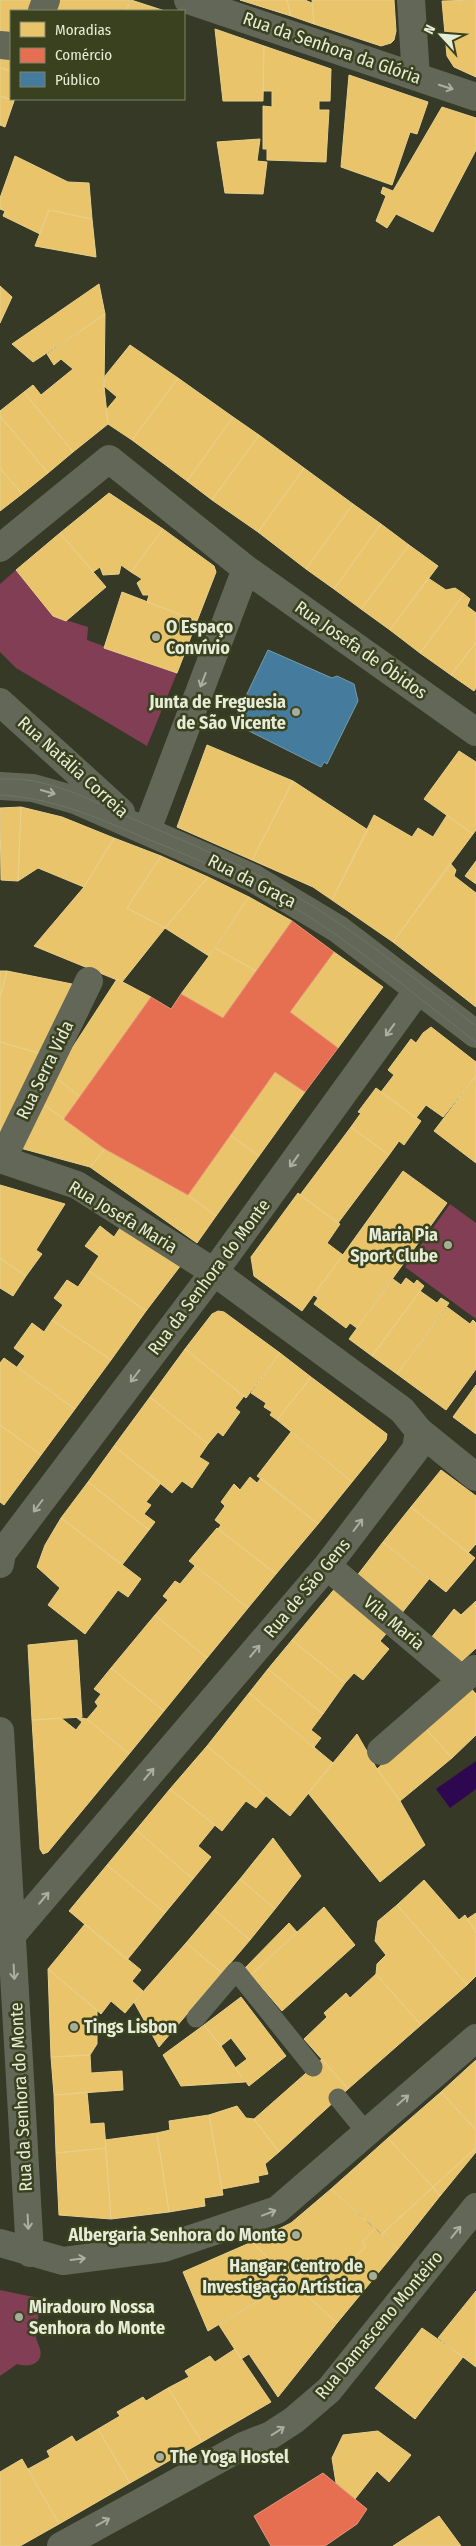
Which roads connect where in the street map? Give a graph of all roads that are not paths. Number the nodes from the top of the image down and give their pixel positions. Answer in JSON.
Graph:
{"nodes":[{"id":1,"x":188,"y":0,"type":"edge"},
{"id":2,"x":411,"y":0,"type":"edge"},
{"id":3,"x":416,"y":77,"type":"junction"},
{"id":4,"x":476,"y":97,"type":"edge"},
{"id":5,"x":0,"y":548,"type":"edge"},
{"id":6,"x":246,"y":569,"type":"junction"},
{"id":7,"x":0,"y":702,"type":"edge"},
{"id":8,"x":476,"y":732,"type":"edge"},
{"id":9,"x":0,"y":786,"type":"edge"},
{"id":10,"x":147,"y":830,"type":"junction"},
{"id":11,"x":89,"y":981,"type":"dead end"},
{"id":12,"x":418,"y":990,"type":"junction"},
{"id":13,"x":476,"y":1034,"type":"edge"},
{"id":14,"x":1,"y":1159,"type":"edge"},
{"id":15,"x":214,"y":1272,"type":"junction"},
{"id":16,"x":419,"y":1431,"type":"junction"},
{"id":17,"x":476,"y":1478,"type":"edge"},
{"id":18,"x":1,"y":1556,"type":"edge"},
{"id":19,"x":327,"y":1566,"type":"junction"},
{"id":20,"x":469,"y":1674,"type":"edge"},
{"id":21,"x":0,"y":1731,"type":"edge"},
{"id":22,"x":381,"y":1751,"type":"dead end"},
{"id":23,"x":12,"y":1935,"type":"junction"},
{"id":24,"x":196,"y":2018,"type":"dead end"},
{"id":25,"x":476,"y":2038,"type":"edge"},
{"id":26,"x":313,"y":2067,"type":"dead end"},
{"id":27,"x":338,"y":2098,"type":"dead end"},
{"id":28,"x":366,"y":2132,"type":"junction"},
{"id":29,"x":476,"y":2207,"type":"edge"},
{"id":30,"x":0,"y":2243,"type":"edge"},
{"id":31,"x":30,"y":2252,"type":"junction"},
{"id":32,"x":61,"y":2546,"type":"edge"}],
"edges":[{"from":1,"to":3,"type":"street","name":"Rua da Senhora da Glória"},
{"from":2,"to":3,"type":"street"},
{"from":3,"to":4,"type":"street","name":"Rua da Senhora da Glória","one_way":true},
{"from":5,"to":6,"type":"street","name":"Rua Josefa de Óbidos"},
{"from":6,"to":8,"type":"street","name":"Rua Josefa de Óbidos"},
{"from":6,"to":10,"type":"street","one_way":true},
{"from":7,"to":10,"type":"street","name":"Rua Natália Correia"},
{"from":9,"to":10,"type":"street","name":"Rua da Graça","one_way":true},
{"from":10,"to":12,"type":"street","name":"Rua da Graça"},
{"from":11,"to":14,"type":"street","name":"Rua Serra Vida"},
{"from":12,"to":13,"type":"street","name":"Rua da Graça"},
{"from":12,"to":15,"type":"street","name":"Rua da Senhora do Monte","one_way":true},
{"from":14,"to":15,"type":"street","name":"Rua Josefa Maria"},
{"from":15,"to":16,"type":"street"},
{"from":15,"to":18,"type":"street","name":"Rua da Senhora do Monte","one_way":true},
{"from":16,"to":17,"type":"street"},
{"from":19,"to":16,"type":"street","name":"Rua de São Gens","one_way":true},
{"from":19,"to":20,"type":"street","name":"Vila Maria"},
{"from":23,"to":19,"type":"street","name":"Rua de São Gens","one_way":true},
{"from":20,"to":22,"type":"street","name":"Vila Maria"},
{"from":21,"to":23,"type":"street","name":"Rua da Senhora do Monte"},
{"from":23,"to":31,"type":"street","name":"Rua da Senhora do Monte","one_way":true},
{"from":24,"to":26,"type":"lane"},
{"from":28,"to":25,"type":"street","one_way":true},
{"from":27,"to":28,"type":"lane"},
{"from":31,"to":28,"type":"street","one_way":true},
{"from":32,"to":29,"type":"street","name":"Rua Damasceno Monteiro","one_way":true},
{"from":30,"to":31,"type":"street"}]}
